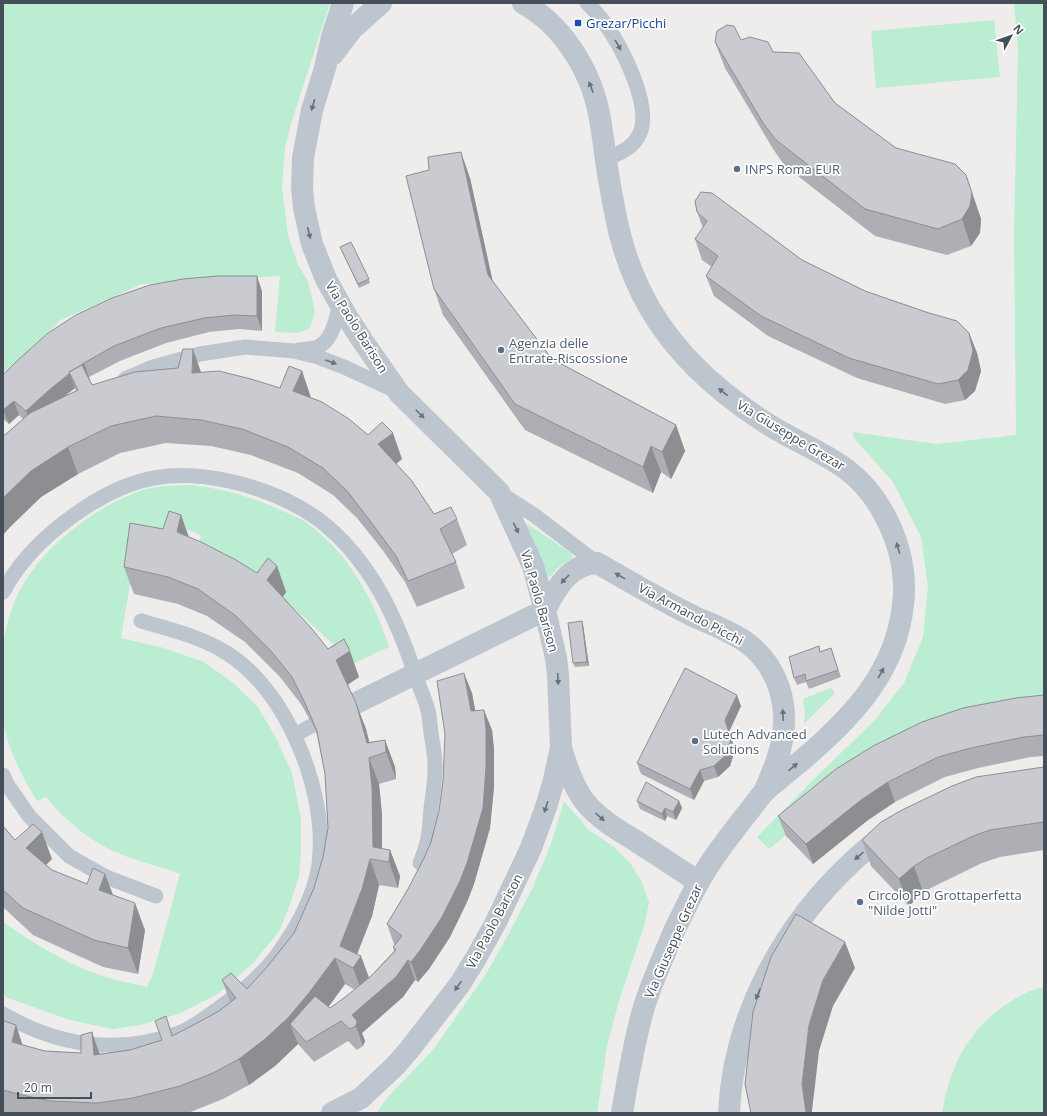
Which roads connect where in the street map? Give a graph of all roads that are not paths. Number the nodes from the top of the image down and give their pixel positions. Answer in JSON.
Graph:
{"nodes":[{"id":1,"x":343,"y":3,"type":"edge"},
{"id":2,"x":381,"y":3,"type":"edge"},
{"id":3,"x":523,"y":3,"type":"edge"},
{"id":4,"x":587,"y":3,"type":"edge"},
{"id":5,"x":325,"y":68,"type":"junction"},
{"id":6,"x":606,"y":159,"type":"junction"},
{"id":7,"x":340,"y":304,"type":"junction"},
{"id":8,"x":294,"y":351,"type":"junction"},
{"id":9,"x":113,"y":384,"type":"edge"},
{"id":10,"x":399,"y":393,"type":"junction"},
{"id":11,"x":499,"y":492,"type":"junction"},
{"id":12,"x":596,"y":563,"type":"junction"},
{"id":13,"x":3,"y":592,"type":"edge"},
{"id":14,"x":545,"y":610,"type":"junction"},
{"id":15,"x":141,"y":621,"type":"dead end"},
{"id":16,"x":415,"y":674,"type":"junction"},
{"id":17,"x":354,"y":704,"type":"edge"},
{"id":18,"x":313,"y":725,"type":"edge"},
{"id":19,"x":295,"y":735,"type":"junction"},
{"id":20,"x":561,"y":747,"type":"junction"},
{"id":21,"x":3,"y":775,"type":"edge"},
{"id":22,"x":764,"y":793,"type":"junction"},
{"id":23,"x":905,"y":821,"type":"edge"},
{"id":24,"x":420,"y":863,"type":"edge"},
{"id":25,"x":698,"y":882,"type":"junction"},
{"id":26,"x":156,"y":896,"type":"dead end"},
{"id":27,"x":3,"y":1014,"type":"edge"},
{"id":28,"x":358,"y":1105,"type":"edge"},
{"id":29,"x":332,"y":1113,"type":"edge"},
{"id":30,"x":622,"y":1113,"type":"edge"},
{"id":31,"x":729,"y":1113,"type":"edge"}],
"edges":[{"from":1,"to":5,"type":"street","name":"Via Paolo Barison"},
{"from":2,"to":5,"type":"street"},
{"from":6,"to":3,"type":"street","name":"Via Giuseppe Grezar","one_way":true},
{"from":4,"to":6,"type":"lane","one_way":true},
{"from":5,"to":7,"type":"street","name":"Via Paolo Barison","one_way":true},
{"from":22,"to":6,"type":"street","name":"Via Giuseppe Grezar","one_way":true},
{"from":7,"to":8,"type":"lane"},
{"from":7,"to":10,"type":"street","name":"Via Paolo Barison"},
{"from":8,"to":9,"type":"lane"},
{"from":8,"to":10,"type":"lane","one_way":true},
{"from":10,"to":11,"type":"street","name":"Via Paolo Barison","one_way":true},
{"from":11,"to":12,"type":"lane","name":"Via Armando Picchi"},
{"from":11,"to":14,"type":"street","name":"Via Paolo Barison","one_way":true},
{"from":12,"to":14,"type":"street","one_way":true},
{"from":22,"to":12,"type":"street","name":"Via Armando Picchi","one_way":true},
{"from":13,"to":16,"type":"lane"},
{"from":14,"to":16,"type":"street"},
{"from":14,"to":20,"type":"street","name":"Via Paolo Barison","one_way":true},
{"from":15,"to":19,"type":"lane"},
{"from":16,"to":17,"type":"street"},
{"from":16,"to":24,"type":"lane"},
{"from":18,"to":19,"type":"lane"},
{"from":19,"to":27,"type":"lane"},
{"from":20,"to":25,"type":"street","one_way":true},
{"from":20,"to":28,"type":"street","name":"Via Paolo Barison","one_way":true},
{"from":21,"to":26,"type":"lane"},
{"from":22,"to":25,"type":"street","name":"Via Giuseppe Grezar"},
{"from":23,"to":31,"type":"street","one_way":true},
{"from":25,"to":30,"type":"street","name":"Via Giuseppe Grezar"},
{"from":28,"to":29,"type":"street","name":"Via Paolo Barison"}]}
